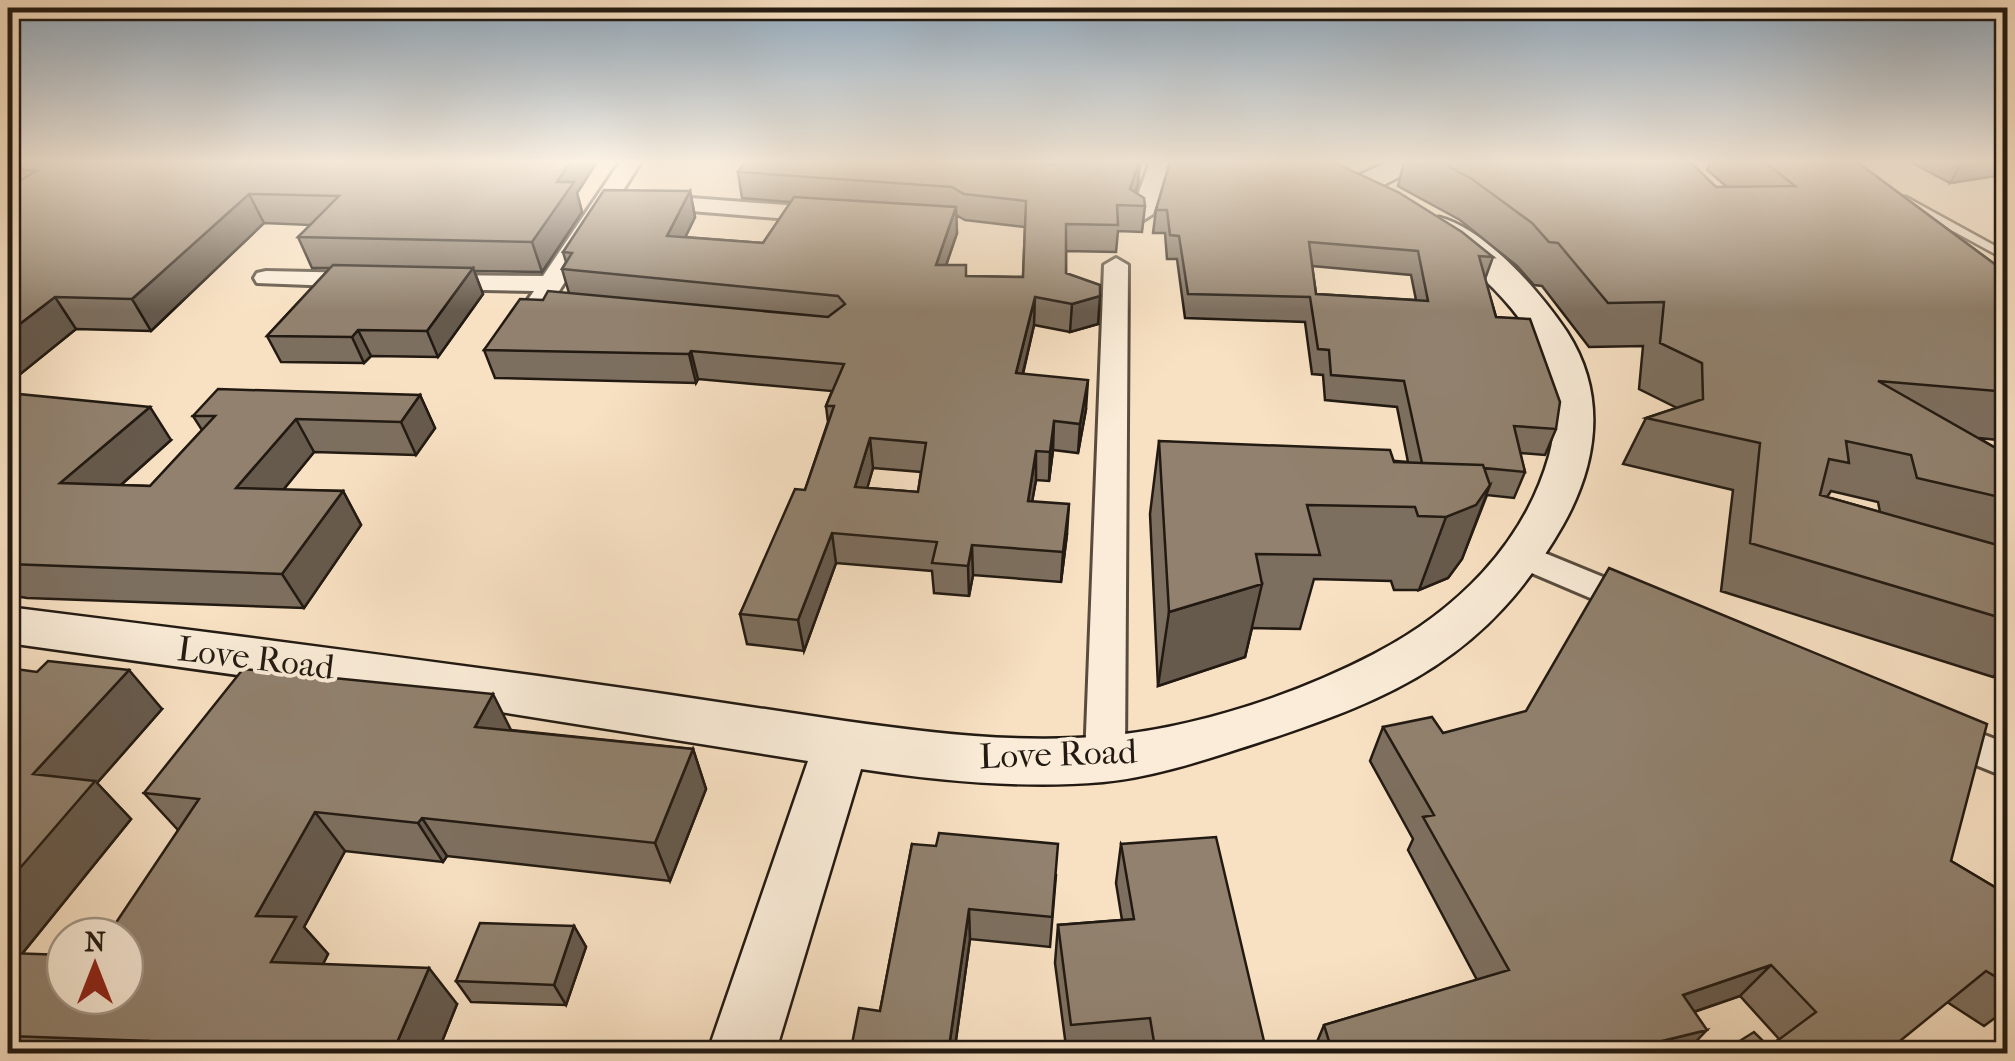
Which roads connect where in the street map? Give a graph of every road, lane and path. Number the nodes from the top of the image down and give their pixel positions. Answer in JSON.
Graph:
{"nodes":[{"id":1,"x":598,"y":212,"type":"edge"},
{"id":2,"x":780,"y":212,"type":"edge"},
{"id":3,"x":1406,"y":212,"type":"edge"},
{"id":4,"x":1924,"y":212,"type":"edge"},
{"id":5,"x":857,"y":217,"type":"edge"},
{"id":6,"x":2008,"y":258,"type":"edge"},
{"id":7,"x":1116,"y":265,"type":"dead end"},
{"id":8,"x":266,"y":278,"type":"dead end"},
{"id":9,"x":380,"y":280,"type":"edge"},
{"id":10,"x":418,"y":281,"type":"edge"},
{"id":11,"x":551,"y":284,"type":"junction"},
{"id":12,"x":596,"y":311,"type":"edge"},
{"id":13,"x":1526,"y":558,"type":"junction"},
{"id":14,"x":1668,"y":618,"type":"edge"},
{"id":15,"x":8,"y":626,"type":"edge"},
{"id":16,"x":1900,"y":717,"type":"edge"},
{"id":17,"x":842,"y":742,"type":"junction"},
{"id":18,"x":1105,"y":759,"type":"junction"},
{"id":19,"x":2008,"y":762,"type":"edge"},
{"id":20,"x":741,"y":1054,"type":"edge"}],
"edges":[{"from":1,"to":11,"type":"street"},
{"from":2,"to":5,"type":"street"},
{"from":3,"to":13,"type":"main road","name":"Love Road"},
{"from":4,"to":6,"type":"lane"},
{"from":7,"to":18,"type":"street"},
{"from":8,"to":9,"type":"street"},
{"from":10,"to":11,"type":"street"},
{"from":11,"to":12,"type":"street"},
{"from":13,"to":14,"type":"street"},
{"from":13,"to":18,"type":"main road","name":"Love Road"},
{"from":15,"to":17,"type":"main road","name":"Love Road"},
{"from":16,"to":19,"type":"street"},
{"from":17,"to":18,"type":"main road","name":"Love Road"},
{"from":17,"to":20,"type":"main road"}]}
